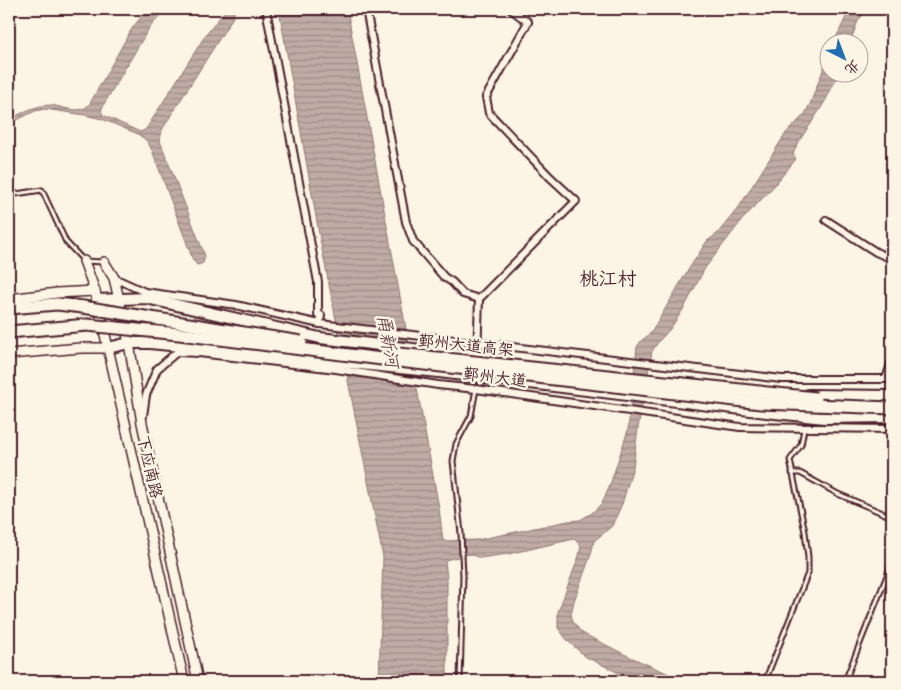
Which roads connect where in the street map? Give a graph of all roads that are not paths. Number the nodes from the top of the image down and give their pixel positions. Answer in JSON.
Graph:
{"nodes":[{"id":1,"x":266,"y":9,"type":"edge"},
{"id":2,"x":366,"y":9,"type":"edge"},
{"id":3,"x":511,"y":9,"type":"edge"},
{"id":4,"x":9,"y":195,"type":"edge"},
{"id":5,"x":826,"y":220,"type":"dead end"},
{"id":6,"x":892,"y":259,"type":"edge"},
{"id":7,"x":84,"y":262,"type":"junction"},
{"id":8,"x":104,"y":262,"type":"joint"},
{"id":9,"x":114,"y":278,"type":"junction"},
{"id":10,"x":96,"y":296,"type":"junction"},
{"id":11,"x":9,"y":299,"type":"edge"},
{"id":12,"x":479,"y":299,"type":"junction"},
{"id":13,"x":119,"y":300,"type":"junction"},
{"id":14,"x":9,"y":308,"type":"edge"},
{"id":15,"x":320,"y":324,"type":"junction"},
{"id":16,"x":9,"y":332,"type":"edge"},
{"id":17,"x":477,"y":342,"type":"junction"},
{"id":18,"x":129,"y":343,"type":"junction"},
{"id":19,"x":108,"y":348,"type":"junction"},
{"id":20,"x":9,"y":354,"type":"edge"},
{"id":21,"x":477,"y":356,"type":"junction"},
{"id":22,"x":892,"y":361,"type":"edge"},
{"id":23,"x":334,"y":364,"type":"junction"},
{"id":24,"x":889,"y":379,"type":"edge"},
{"id":25,"x":476,"y":389,"type":"junction"},
{"id":26,"x":892,"y":396,"type":"edge"},
{"id":27,"x":892,"y":401,"type":"edge"},
{"id":28,"x":892,"y":408,"type":"edge"},
{"id":29,"x":892,"y":418,"type":"edge"},
{"id":30,"x":142,"y":423,"type":"junction"},
{"id":31,"x":804,"y":428,"type":"junction"},
{"id":32,"x":892,"y":428,"type":"edge"},
{"id":33,"x":792,"y":473,"type":"junction"},
{"id":34,"x":892,"y":517,"type":"edge"},
{"id":35,"x":892,"y":563,"type":"edge"},
{"id":36,"x":184,"y":681,"type":"edge"},
{"id":37,"x":198,"y":681,"type":"edge"},
{"id":38,"x":460,"y":681,"type":"edge"},
{"id":39,"x":766,"y":681,"type":"edge"},
{"id":40,"x":844,"y":681,"type":"edge"}],
"edges":[{"from":1,"to":15,"type":"street"},
{"from":2,"to":12,"type":"street"},
{"from":3,"to":12,"type":"street"},
{"from":4,"to":7,"type":"lane"},
{"from":5,"to":6,"type":"street"},
{"from":7,"to":8,"type":"lane"},
{"from":7,"to":10,"type":"main road","name":"下应南路"},
{"from":8,"to":9,"type":"main road","name":"下应南路"},
{"from":9,"to":13,"type":"main road","name":"下应南路"},
{"from":9,"to":15,"type":"street","name":"鄞州大道"},
{"from":10,"to":11,"type":"main road"},
{"from":10,"to":13,"type":"main road","name":"鄞州大道"},
{"from":10,"to":19,"type":"main road","name":"下应南路"},
{"from":12,"to":17,"type":"street"},
{"from":13,"to":18,"type":"main road","name":"下应南路"},
{"from":13,"to":21,"type":"main road","name":"鄞州大道"},
{"from":14,"to":27,"type":"highway","name":"鄞州大道高架","bridge":true},
{"from":15,"to":17,"type":"street","name":"鄞州大道"},
{"from":16,"to":28,"type":"highway","name":"鄞州大道高架","bridge":true},
{"from":17,"to":21,"type":"street"},
{"from":17,"to":24,"type":"street","name":"鄞州大道"},
{"from":18,"to":19,"type":"main road","name":"鄞州大道"},
{"from":18,"to":23,"type":"main road","name":"鄞州大道"},
{"from":18,"to":30,"type":"main road","name":"下应南路"},
{"from":19,"to":20,"type":"main road"},
{"from":19,"to":36,"type":"main road","name":"下应南路"},
{"from":21,"to":26,"type":"main road","name":"鄞州大道"},
{"from":22,"to":24,"type":"street"},
{"from":23,"to":25,"type":"street","name":"鄞州大道"},
{"from":23,"to":29,"type":"main road","name":"鄞州大道"},
{"from":23,"to":30,"type":"street","name":"鄞州大道"},
{"from":25,"to":31,"type":"street","name":"鄞州大道"},
{"from":25,"to":38,"type":"lane"},
{"from":30,"to":37,"type":"main road","name":"下应南路"},
{"from":31,"to":32,"type":"street","name":"鄞州大道"},
{"from":31,"to":33,"type":"lane"},
{"from":33,"to":34,"type":"lane"},
{"from":33,"to":39,"type":"lane"},
{"from":35,"to":40,"type":"lane"}]}
